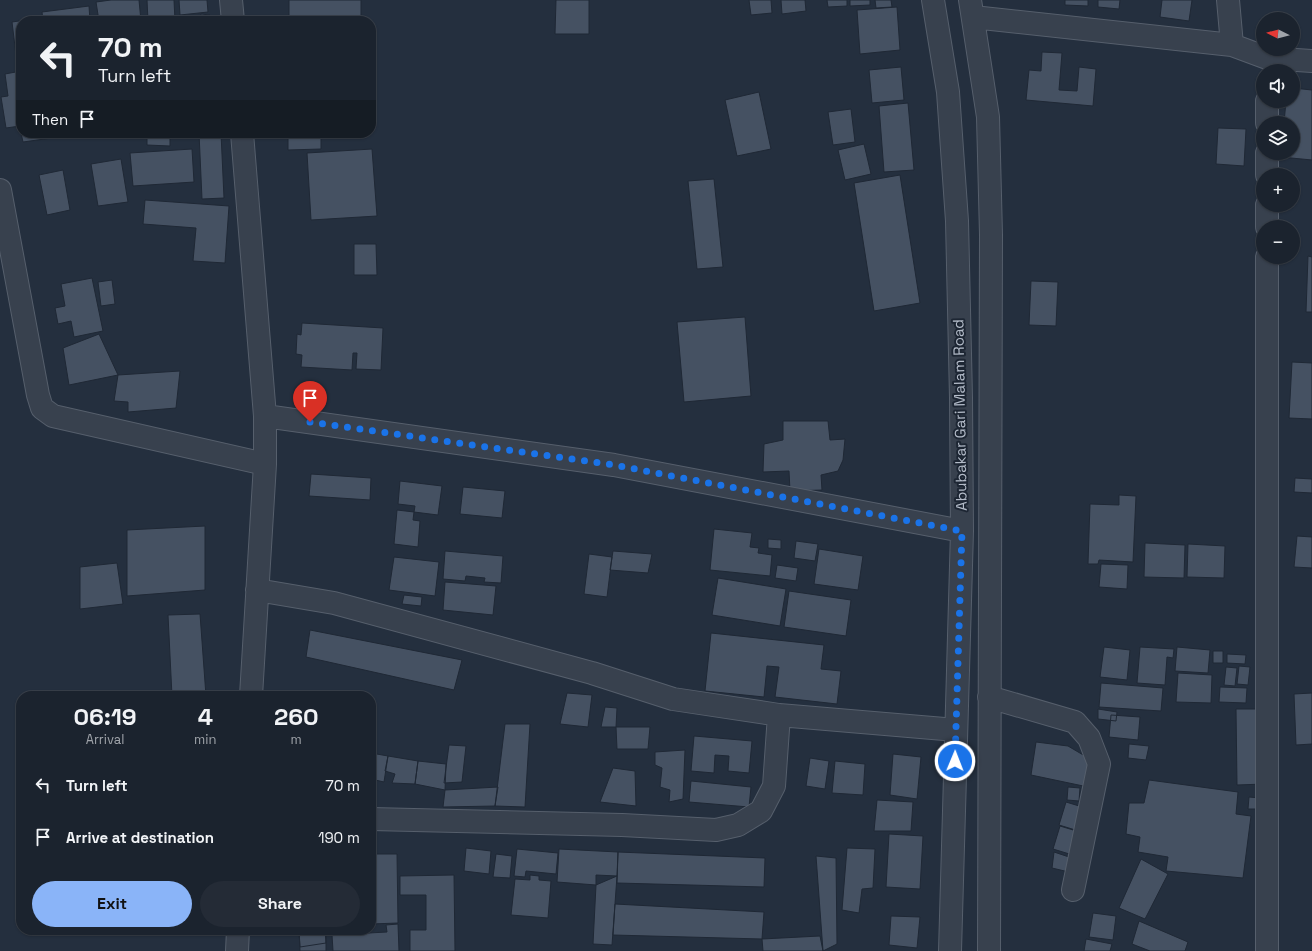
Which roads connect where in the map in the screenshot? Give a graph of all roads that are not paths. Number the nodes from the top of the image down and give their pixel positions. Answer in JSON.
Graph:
{"nodes":[{"id":1,"x":231,"y":0,"type":"edge"},
{"id":2,"x":933,"y":0,"type":"edge"},
{"id":3,"x":1228,"y":0,"type":"edge"},
{"id":4,"x":971,"y":8,"type":"edge"},
{"id":5,"x":233,"y":16,"type":"edge"},
{"id":6,"x":1232,"y":45,"type":"junction"},
{"id":7,"x":1312,"y":61,"type":"edge"},
{"id":8,"x":1267,"y":64,"type":"edge"},
{"id":9,"x":242,"y":138,"type":"edge"},
{"id":10,"x":0,"y":190,"type":"edge"},
{"id":11,"x":1267,"y":264,"type":"edge"},
{"id":12,"x":265,"y":416,"type":"junction"},
{"id":13,"x":265,"y":464,"type":"junction"},
{"id":14,"x":962,"y":531,"type":"junction"},
{"id":15,"x":257,"y":590,"type":"junction"},
{"id":16,"x":251,"y":691,"type":"edge"},
{"id":17,"x":989,"y":697,"type":"junction"},
{"id":18,"x":780,"y":715,"type":"junction"},
{"id":19,"x":956,"y":730,"type":"junction"},
{"id":20,"x":376,"y":819,"type":"edge"},
{"id":21,"x":1073,"y":890,"type":"dead end"},
{"id":22,"x":238,"y":935,"type":"edge"},
{"id":23,"x":237,"y":951,"type":"edge"},
{"id":24,"x":950,"y":951,"type":"edge"},
{"id":25,"x":989,"y":951,"type":"edge"},
{"id":26,"x":1267,"y":951,"type":"edge"}],
"edges":[{"from":1,"to":5,"type":"street"},
{"from":2,"to":14,"type":"street","name":"Abubakar Gari Malam Road"},
{"from":3,"to":6,"type":"street"},
{"from":4,"to":6,"type":"street"},
{"from":4,"to":17,"type":"street"},
{"from":6,"to":8,"type":"street"},
{"from":7,"to":8,"type":"street"},
{"from":9,"to":12,"type":"street"},
{"from":10,"to":13,"type":"street"},
{"from":11,"to":26,"type":"street"},
{"from":12,"to":13,"type":"street"},
{"from":12,"to":14,"type":"street"},
{"from":13,"to":15,"type":"street"},
{"from":14,"to":19,"type":"street","name":"Abubakar Gari Malam Road"},
{"from":15,"to":16,"type":"street"},
{"from":15,"to":18,"type":"street"},
{"from":17,"to":21,"type":"street"},
{"from":17,"to":25,"type":"street"},
{"from":18,"to":19,"type":"street"},
{"from":18,"to":20,"type":"street"},
{"from":19,"to":24,"type":"street","name":"Abubakar Gari Malam Road"},
{"from":22,"to":23,"type":"street"}]}
